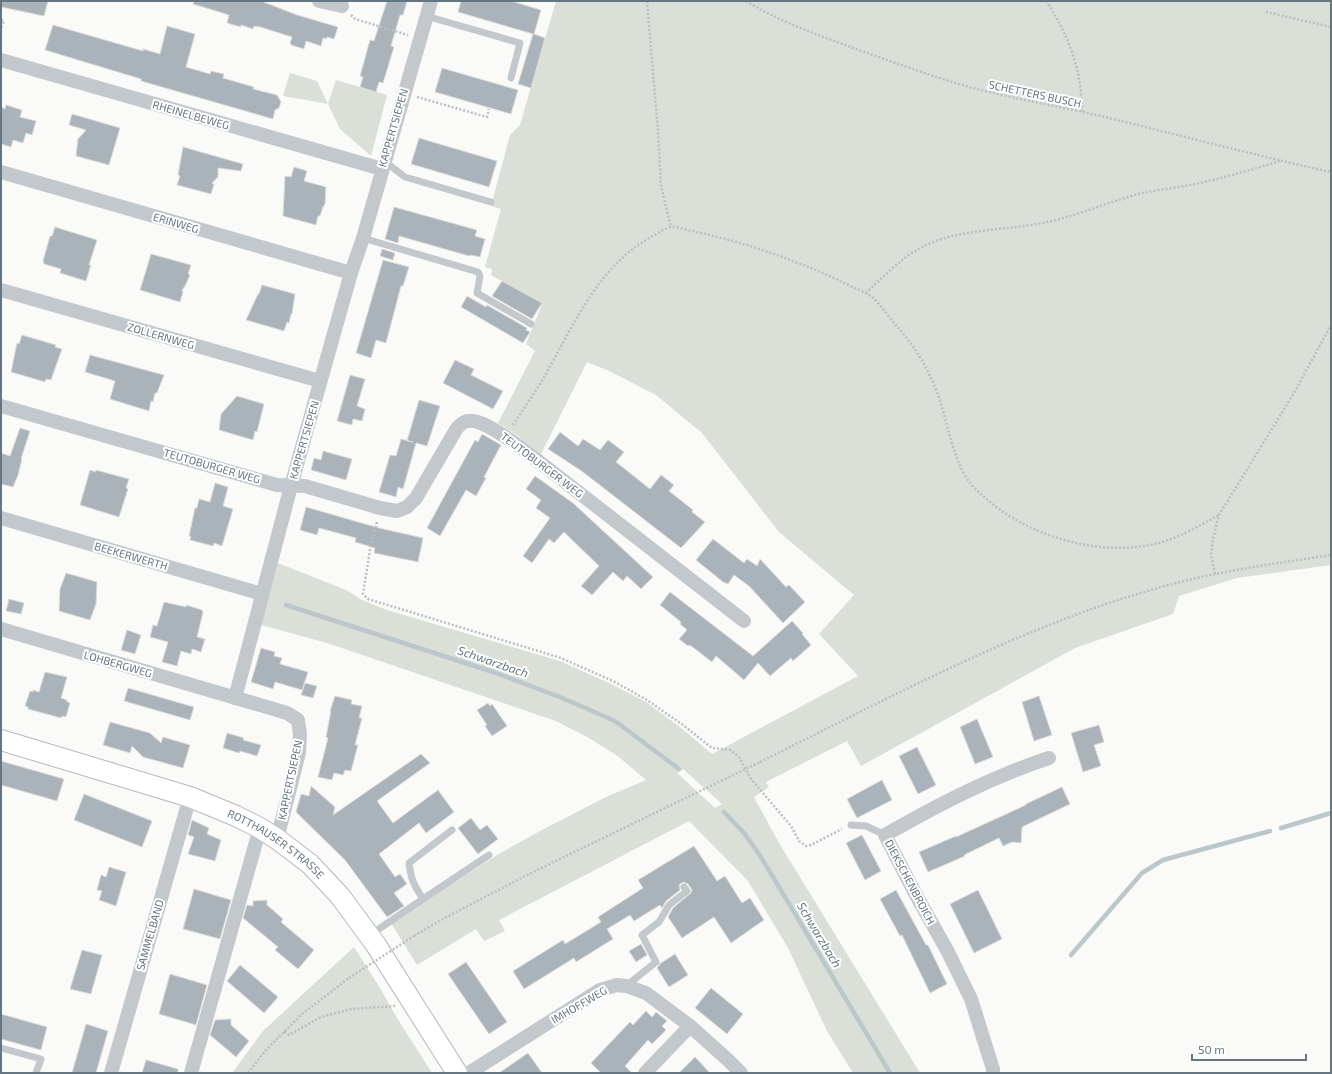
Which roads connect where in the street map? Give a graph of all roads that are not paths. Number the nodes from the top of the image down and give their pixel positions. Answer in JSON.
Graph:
{"nodes":[{"id":1,"x":319,"y":1,"type":"edge"},
{"id":2,"x":431,"y":1,"type":"edge"},
{"id":3,"x":342,"y":6,"type":"road end"},
{"id":4,"x":426,"y":16,"type":"junction"},
{"id":5,"x":1,"y":60,"type":"edge"},
{"id":6,"x":511,"y":78,"type":"dead end"},
{"id":7,"x":383,"y":165,"type":"junction"},
{"id":8,"x":1,"y":172,"type":"edge"},
{"id":9,"x":491,"y":202,"type":"dead end"},
{"id":10,"x":363,"y":238,"type":"junction"},
{"id":11,"x":351,"y":273,"type":"junction"},
{"id":12,"x":1,"y":290,"type":"edge"},
{"id":13,"x":531,"y":324,"type":"dead end"},
{"id":14,"x":320,"y":381,"type":"junction"},
{"id":15,"x":1,"y":406,"type":"edge"},
{"id":16,"x":291,"y":486,"type":"junction"},
{"id":17,"x":1,"y":518,"type":"edge"},
{"id":18,"x":262,"y":594,"type":"junction"},
{"id":19,"x":744,"y":621,"type":"dead end"},
{"id":20,"x":1,"y":629,"type":"edge"},
{"id":21,"x":235,"y":698,"type":"junction"},
{"id":22,"x":1,"y":740,"type":"edge"},
{"id":23,"x":1049,"y":758,"type":"dead end"},
{"id":24,"x":190,"y":797,"type":"junction"},
{"id":25,"x":851,"y":825,"type":"road end"},
{"id":26,"x":260,"y":828,"type":"junction"},
{"id":27,"x":452,"y":830,"type":"dead end"},
{"id":28,"x":885,"y":835,"type":"junction"},
{"id":29,"x":277,"y":839,"type":"junction"},
{"id":30,"x":489,"y":856,"type":"dead end"},
{"id":31,"x":684,"y":887,"type":"dead end"},
{"id":32,"x":423,"y":899,"type":"junction"},
{"id":33,"x":369,"y":936,"type":"junction"},
{"id":34,"x":626,"y":986,"type":"junction"},
{"id":35,"x":690,"y":1026,"type":"junction"},
{"id":36,"x":1,"y":1048,"type":"edge"},
{"id":37,"x":36,"y":1073,"type":"edge"},
{"id":38,"x":111,"y":1073,"type":"edge"},
{"id":39,"x":191,"y":1073,"type":"edge"},
{"id":40,"x":458,"y":1073,"type":"edge"},
{"id":41,"x":469,"y":1073,"type":"edge"},
{"id":42,"x":645,"y":1073,"type":"edge"},
{"id":43,"x":741,"y":1073,"type":"edge"},
{"id":44,"x":993,"y":1073,"type":"edge"}],
"edges":[{"from":1,"to":3,"type":"street"},
{"from":2,"to":4,"type":"street","name":"KAPPERTSIEPEN"},
{"from":4,"to":6,"type":"lane"},
{"from":4,"to":7,"type":"street","name":"KAPPERTSIEPEN"},
{"from":5,"to":7,"type":"street","name":"RHEINELBEWEG"},
{"from":7,"to":9,"type":"lane"},
{"from":7,"to":10,"type":"street","name":"KAPPERTSIEPEN"},
{"from":8,"to":11,"type":"street","name":"ERINWEG"},
{"from":10,"to":11,"type":"street","name":"KAPPERTSIEPEN"},
{"from":10,"to":13,"type":"lane"},
{"from":11,"to":14,"type":"street","name":"KAPPERTSIEPEN"},
{"from":12,"to":14,"type":"street","name":"ZOLLERNWEG"},
{"from":14,"to":16,"type":"street","name":"KAPPERTSIEPEN"},
{"from":15,"to":16,"type":"street","name":"TEUTOBURGER WEG"},
{"from":16,"to":18,"type":"street","name":"KAPPERTSIEPEN"},
{"from":16,"to":19,"type":"street","name":"TEUTOBURGER WEG"},
{"from":17,"to":18,"type":"street","name":"BEEKERWERTH"},
{"from":18,"to":21,"type":"street","name":"KAPPERTSIEPEN"},
{"from":20,"to":21,"type":"street","name":"LOHBERGWEG"},
{"from":21,"to":29,"type":"street","name":"KAPPERTSIEPEN"},
{"from":22,"to":24,"type":"main road","name":"ROTTHAUSER STRASSE"},
{"from":23,"to":28,"type":"street","name":"DIEKSCHENBROICH"},
{"from":24,"to":26,"type":"main road","name":"ROTTHAUSER STRASSE"},
{"from":24,"to":38,"type":"street","name":"SAMMELBAND"},
{"from":25,"to":28,"type":"lane"},
{"from":26,"to":29,"type":"main road","name":"ROTTHAUSER STRASSE"},
{"from":26,"to":39,"type":"street"},
{"from":27,"to":32,"type":"lane"},
{"from":28,"to":44,"type":"street","name":"DIEKSCHENBROICH"},
{"from":29,"to":33,"type":"main road","name":"ROTTHAUSER STRASSE"},
{"from":30,"to":32,"type":"lane"},
{"from":31,"to":34,"type":"lane"},
{"from":32,"to":33,"type":"lane"},
{"from":33,"to":40,"type":"main road","name":"ROTTHAUSER STRASSE"},
{"from":34,"to":35,"type":"street","name":"IMHOFFWEG"},
{"from":34,"to":41,"type":"street","name":"IMHOFFWEG"},
{"from":35,"to":42,"type":"street"},
{"from":35,"to":43,"type":"street","name":"IMHOFFWEG"},
{"from":36,"to":37,"type":"lane"}]}
